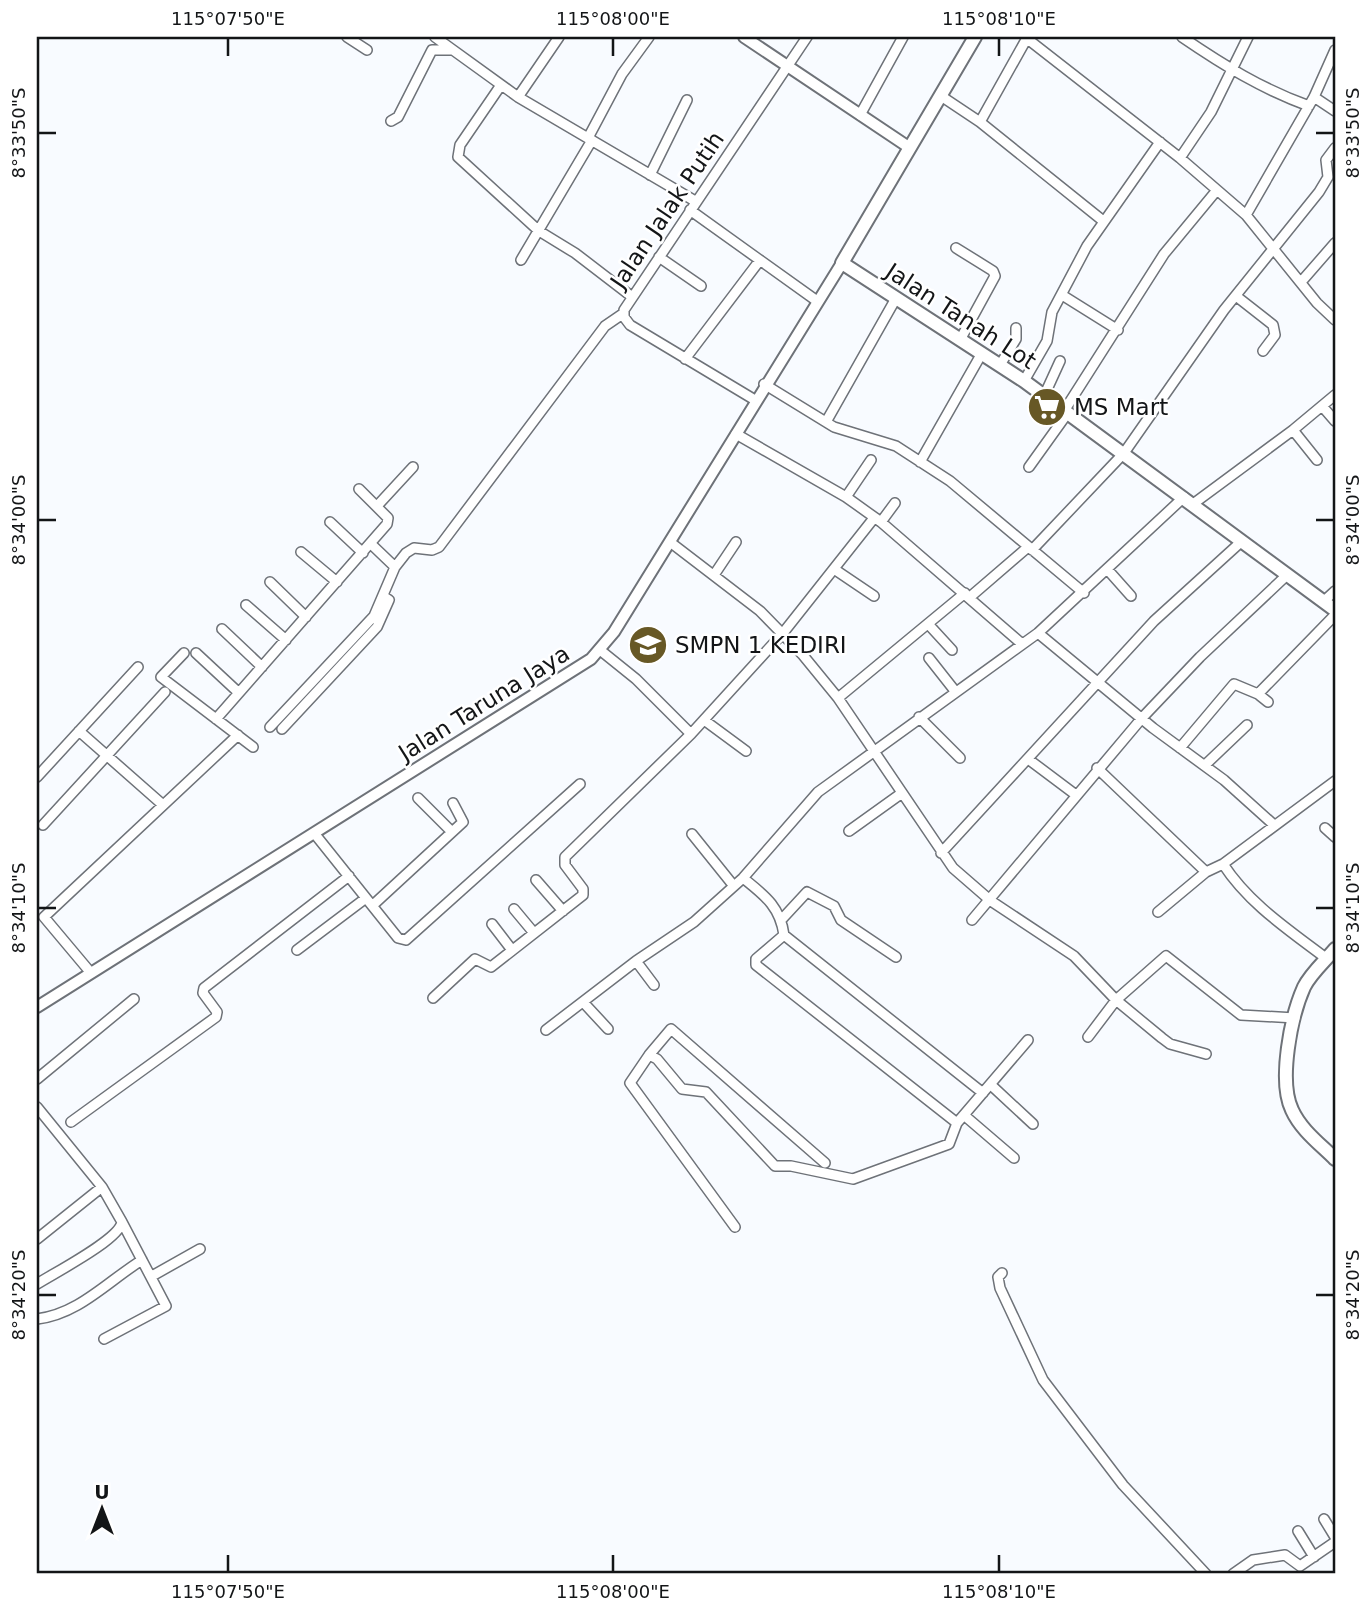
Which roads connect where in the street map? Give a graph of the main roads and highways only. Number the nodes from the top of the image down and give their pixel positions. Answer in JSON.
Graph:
{"nodes":[{"id":1,"x":975,"y":37,"type":"edge"},
{"id":2,"x":1335,"y":613,"type":"edge"},
{"id":3,"x":1331,"y":954,"type":"edge"},
{"id":4,"x":1335,"y":1159,"type":"edge"}],
"edges":[{"from":1,"to":2,"type":"main road","name":"Jalan Tanah Lot"},
{"from":3,"to":4,"type":"main road"}]}
